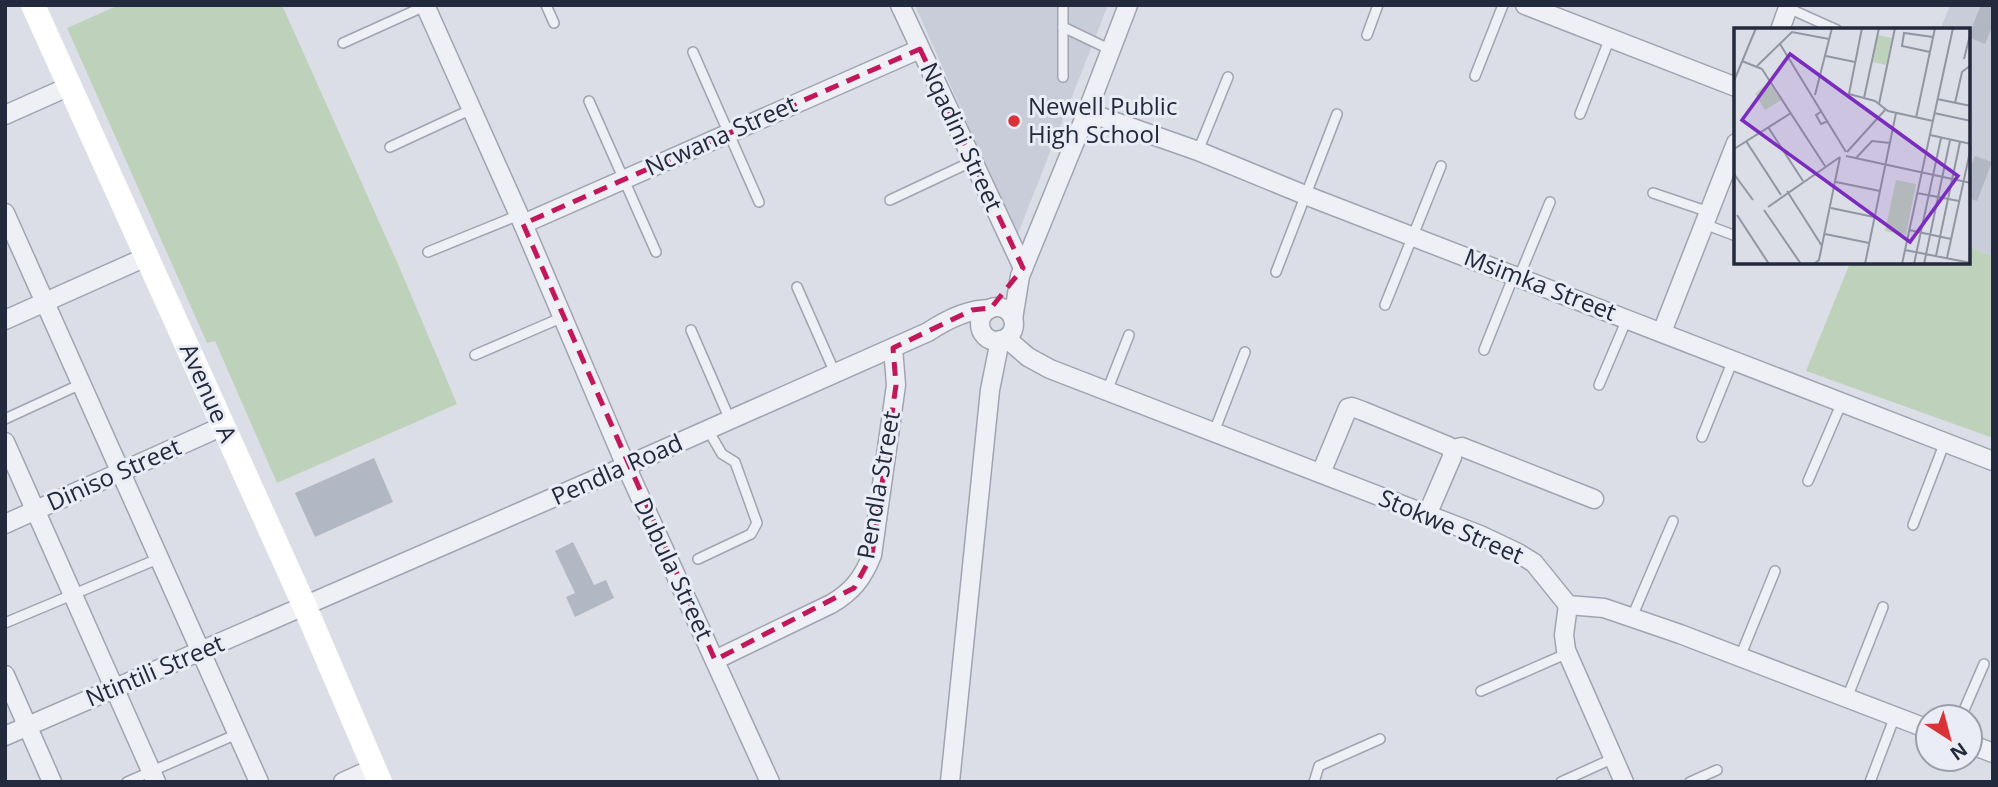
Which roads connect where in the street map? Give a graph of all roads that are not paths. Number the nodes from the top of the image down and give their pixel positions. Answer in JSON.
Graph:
{"nodes":[{"id":1,"x":33,"y":5,"type":"edge"},
{"id":2,"x":546,"y":5,"type":"edge"},
{"id":3,"x":900,"y":5,"type":"edge"},
{"id":4,"x":1128,"y":5,"type":"edge"},
{"id":5,"x":1378,"y":5,"type":"edge"},
{"id":6,"x":1503,"y":5,"type":"edge"},
{"id":7,"x":1525,"y":5,"type":"edge"},
{"id":8,"x":425,"y":6,"type":"edge"},
{"id":9,"x":1063,"y":6,"type":"edge"},
{"id":10,"x":1789,"y":7,"type":"edge"},
{"id":11,"x":554,"y":23,"type":"dead end"},
{"id":12,"x":1063,"y":27,"type":"junction"},
{"id":13,"x":1781,"y":28,"type":"edge"},
{"id":14,"x":1834,"y":28,"type":"edge"},
{"id":15,"x":1367,"y":35,"type":"dead end"},
{"id":16,"x":1610,"y":38,"type":"junction"},
{"id":17,"x":343,"y":43,"type":"dead end"},
{"id":18,"x":920,"y":49,"type":"junction"},
{"id":19,"x":1111,"y":50,"type":"junction"},
{"id":20,"x":693,"y":52,"type":"dead end"},
{"id":21,"x":1228,"y":76,"type":"dead end"},
{"id":22,"x":1475,"y":76,"type":"dead end"},
{"id":23,"x":1063,"y":77,"type":"dead end"},
{"id":24,"x":69,"y":86,"type":"junction"},
{"id":25,"x":1734,"y":87,"type":"edge"},
{"id":26,"x":589,"y":101,"type":"dead end"},
{"id":27,"x":471,"y":109,"type":"junction"},
{"id":28,"x":1087,"y":112,"type":"junction"},
{"id":29,"x":5,"y":114,"type":"edge"},
{"id":30,"x":1337,"y":114,"type":"dead end"},
{"id":31,"x":1580,"y":114,"type":"dead end"},
{"id":32,"x":729,"y":133,"type":"junction"},
{"id":33,"x":1734,"y":146,"type":"edge"},
{"id":34,"x":390,"y":147,"type":"dead end"},
{"id":35,"x":1198,"y":151,"type":"junction"},
{"id":36,"x":973,"y":161,"type":"junction"},
{"id":37,"x":1441,"y":166,"type":"dead end"},
{"id":38,"x":624,"y":179,"type":"junction"},
{"id":39,"x":1653,"y":193,"type":"dead end"},
{"id":40,"x":1305,"y":195,"type":"junction"},
{"id":41,"x":890,"y":200,"type":"dead end"},
{"id":42,"x":759,"y":202,"type":"dead end"},
{"id":43,"x":1550,"y":202,"type":"dead end"},
{"id":44,"x":6,"y":216,"type":"edge"},
{"id":45,"x":1706,"y":218,"type":"junction"},
{"id":46,"x":521,"y":219,"type":"junction"},
{"id":47,"x":1734,"y":235,"type":"edge"},
{"id":48,"x":1413,"y":236,"type":"junction"},
{"id":49,"x":428,"y":252,"type":"dead end"},
{"id":50,"x":656,"y":252,"type":"dead end"},
{"id":51,"x":146,"y":257,"type":"junction"},
{"id":52,"x":1022,"y":272,"type":"junction"},
{"id":53,"x":1276,"y":272,"type":"dead end"},
{"id":54,"x":1516,"y":276,"type":"junction"},
{"id":55,"x":797,"y":287,"type":"dead end"},
{"id":56,"x":44,"y":302,"type":"junction"},
{"id":57,"x":1385,"y":305,"type":"dead end"},
{"id":58,"x":990,"y":308,"type":"junction"},
{"id":59,"x":563,"y":317,"type":"junction"},
{"id":60,"x":1627,"y":318,"type":"junction"},
{"id":61,"x":1013,"y":319,"type":"junction"},
{"id":62,"x":5,"y":320,"type":"edge"},
{"id":63,"x":691,"y":330,"type":"dead end"},
{"id":64,"x":928,"y":332,"type":"junction"},
{"id":65,"x":1662,"y":332,"type":"junction"},
{"id":66,"x":1129,"y":335,"type":"dead end"},
{"id":67,"x":994,"y":337,"type":"junction"},
{"id":68,"x":893,"y":348,"type":"junction"},
{"id":69,"x":1484,"y":350,"type":"dead end"},
{"id":70,"x":1245,"y":352,"type":"dead end"},
{"id":71,"x":475,"y":355,"type":"dead end"},
{"id":72,"x":1733,"y":360,"type":"junction"},
{"id":73,"x":835,"y":373,"type":"junction"},
{"id":74,"x":81,"y":384,"type":"junction"},
{"id":75,"x":1599,"y":385,"type":"dead end"},
{"id":76,"x":1107,"y":391,"type":"junction"},
{"id":77,"x":1842,"y":402,"type":"junction"},
{"id":78,"x":5,"y":419,"type":"edge"},
{"id":79,"x":730,"y":420,"type":"junction"},
{"id":80,"x":223,"y":426,"type":"junction"},
{"id":81,"x":708,"y":430,"type":"junction"},
{"id":82,"x":1214,"y":432,"type":"junction"},
{"id":83,"x":1702,"y":437,"type":"dead end"},
{"id":84,"x":5,"y":442,"type":"edge"},
{"id":85,"x":1945,"y":442,"type":"junction"},
{"id":86,"x":1452,"y":451,"type":"junction"},
{"id":87,"x":1993,"y":461,"type":"edge"},
{"id":88,"x":626,"y":466,"type":"junction"},
{"id":89,"x":121,"y":472,"type":"junction"},
{"id":90,"x":1321,"y":473,"type":"junction"},
{"id":91,"x":1808,"y":481,"type":"dead end"},
{"id":92,"x":1594,"y":499,"type":"dead end"},
{"id":93,"x":36,"y":510,"type":"junction"},
{"id":94,"x":1427,"y":515,"type":"junction"},
{"id":95,"x":1673,"y":522,"type":"dead end"},
{"id":96,"x":5,"y":524,"type":"edge"},
{"id":97,"x":1913,"y":525,"type":"dead end"},
{"id":98,"x":160,"y":558,"type":"junction"},
{"id":99,"x":698,"y":559,"type":"dead end"},
{"id":100,"x":1775,"y":571,"type":"dead end"},
{"id":101,"x":73,"y":595,"type":"junction"},
{"id":102,"x":1568,"y":605,"type":"junction"},
{"id":103,"x":305,"y":607,"type":"junction"},
{"id":104,"x":1883,"y":607,"type":"dead end"},
{"id":105,"x":1632,"y":617,"type":"junction"},
{"id":106,"x":5,"y":623,"type":"edge"},
{"id":107,"x":201,"y":651,"type":"junction"},
{"id":108,"x":1568,"y":653,"type":"junction"},
{"id":109,"x":1741,"y":657,"type":"junction"},
{"id":110,"x":715,"y":660,"type":"junction"},
{"id":111,"x":1984,"y":664,"type":"dead end"},
{"id":112,"x":5,"y":675,"type":"edge"},
{"id":113,"x":114,"y":689,"type":"junction"},
{"id":114,"x":1482,"y":691,"type":"dead end"},
{"id":115,"x":1847,"y":698,"type":"junction"},
{"id":116,"x":1967,"y":703,"type":"edge"},
{"id":117,"x":1895,"y":716,"type":"junction"},
{"id":118,"x":1914,"y":723,"type":"edge"},
{"id":119,"x":27,"y":727,"type":"junction"},
{"id":120,"x":237,"y":734,"type":"junction"},
{"id":121,"x":5,"y":736,"type":"edge"},
{"id":122,"x":1380,"y":739,"type":"dead end"},
{"id":123,"x":1614,"y":758,"type":"junction"},
{"id":124,"x":1717,"y":770,"type":"dead end"},
{"id":125,"x":377,"y":775,"type":"edge"},
{"id":126,"x":153,"y":776,"type":"edge"},
{"id":127,"x":52,"y":782,"type":"edge"},
{"id":128,"x":127,"y":782,"type":"edge"},
{"id":129,"x":259,"y":782,"type":"edge"},
{"id":130,"x":342,"y":782,"type":"edge"},
{"id":131,"x":770,"y":782,"type":"edge"},
{"id":132,"x":950,"y":782,"type":"edge"},
{"id":133,"x":1314,"y":782,"type":"edge"},
{"id":134,"x":1561,"y":782,"type":"edge"},
{"id":135,"x":1624,"y":782,"type":"edge"},
{"id":136,"x":1690,"y":782,"type":"edge"},
{"id":137,"x":1870,"y":782,"type":"edge"}],
"edges":[{"from":1,"to":24,"type":"street","name":"Avenue A"},
{"from":2,"to":11,"type":"lane"},
{"from":3,"to":18,"type":"street","name":"Nqadini Street"},
{"from":4,"to":19,"type":"street"},
{"from":5,"to":15,"type":"lane"},
{"from":6,"to":22,"type":"lane"},
{"from":7,"to":16,"type":"street"},
{"from":8,"to":17,"type":"lane","name":"Dubula Street"},
{"from":8,"to":27,"type":"street","name":"Dubula Street"},
{"from":9,"to":12,"type":"lane"},
{"from":10,"to":13,"type":"street"},
{"from":10,"to":14,"type":"lane"},
{"from":12,"to":19,"type":"lane"},
{"from":12,"to":23,"type":"lane"},
{"from":16,"to":25,"type":"street"},
{"from":16,"to":31,"type":"lane"},
{"from":18,"to":32,"type":"street","name":"Ncwana Street"},
{"from":18,"to":36,"type":"street","name":"Nqadini Street"},
{"from":19,"to":28,"type":"street"},
{"from":20,"to":32,"type":"lane"},
{"from":21,"to":35,"type":"lane"},
{"from":24,"to":29,"type":"street"},
{"from":24,"to":51,"type":"street","name":"Avenue A"},
{"from":26,"to":38,"type":"lane"},
{"from":27,"to":34,"type":"lane"},
{"from":27,"to":46,"type":"street","name":"Dubula Street"},
{"from":28,"to":35,"type":"street","name":"Msimka Street"},
{"from":28,"to":52,"type":"street"},
{"from":30,"to":40,"type":"lane"},
{"from":32,"to":38,"type":"street","name":"Ncwana Street"},
{"from":32,"to":42,"type":"lane"},
{"from":33,"to":45,"type":"street"},
{"from":35,"to":40,"type":"street","name":"Msimka Street"},
{"from":36,"to":41,"type":"lane"},
{"from":36,"to":52,"type":"street","name":"Nqadini Street"},
{"from":37,"to":48,"type":"lane"},
{"from":38,"to":46,"type":"street","name":"Ncwana Street"},
{"from":38,"to":50,"type":"lane"},
{"from":39,"to":45,"type":"lane"},
{"from":40,"to":48,"type":"street","name":"Msimka Street"},
{"from":40,"to":53,"type":"lane"},
{"from":43,"to":54,"type":"lane"},
{"from":44,"to":56,"type":"street"},
{"from":45,"to":47,"type":"lane"},
{"from":45,"to":65,"type":"street"},
{"from":46,"to":49,"type":"lane"},
{"from":46,"to":59,"type":"street","name":"Dubula Street"},
{"from":48,"to":54,"type":"street","name":"Msimka Street"},
{"from":48,"to":57,"type":"lane"},
{"from":51,"to":56,"type":"street"},
{"from":51,"to":80,"type":"street","name":"Avenue A"},
{"from":52,"to":58,"type":"street"},
{"from":52,"to":61,"type":"street"},
{"from":54,"to":60,"type":"street","name":"Msimka Street"},
{"from":54,"to":69,"type":"lane"},
{"from":55,"to":73,"type":"lane"},
{"from":56,"to":62,"type":"street"},
{"from":56,"to":74,"type":"street"},
{"from":58,"to":61,"type":"street"},
{"from":58,"to":64,"type":"street","name":"Pendla Road"},
{"from":58,"to":67,"type":"street"},
{"from":59,"to":71,"type":"lane"},
{"from":59,"to":88,"type":"street","name":"Dubula Street"},
{"from":60,"to":65,"type":"street","name":"Msimka Street"},
{"from":60,"to":75,"type":"lane"},
{"from":61,"to":67,"type":"street"},
{"from":63,"to":79,"type":"lane"},
{"from":64,"to":67,"type":"street","name":"Pendla Road"},
{"from":64,"to":68,"type":"street","name":"Pendla Road"},
{"from":65,"to":72,"type":"street","name":"Msimka Street"},
{"from":66,"to":76,"type":"lane"},
{"from":67,"to":76,"type":"street","name":"Stokwe Street"},
{"from":67,"to":132,"type":"street"},
{"from":68,"to":73,"type":"street","name":"Pendla Road"},
{"from":68,"to":110,"type":"street","name":"Pendla Street"},
{"from":70,"to":82,"type":"lane"},
{"from":72,"to":77,"type":"street","name":"Msimka Street"},
{"from":72,"to":83,"type":"lane"},
{"from":73,"to":79,"type":"street","name":"Pendla Road"},
{"from":74,"to":78,"type":"lane"},
{"from":74,"to":89,"type":"street"},
{"from":76,"to":82,"type":"street","name":"Stokwe Street"},
{"from":77,"to":85,"type":"street","name":"Msimka Street"},
{"from":77,"to":91,"type":"lane"},
{"from":79,"to":81,"type":"street","name":"Pendla Road"},
{"from":80,"to":89,"type":"street","name":"Diniso Street"},
{"from":80,"to":103,"type":"street","name":"Avenue A"},
{"from":81,"to":88,"type":"street","name":"Pendla Road"},
{"from":81,"to":99,"type":"lane"},
{"from":82,"to":90,"type":"street","name":"Stokwe Street"},
{"from":84,"to":93,"type":"street"},
{"from":85,"to":87,"type":"street","name":"Msimka Street"},
{"from":85,"to":97,"type":"lane"},
{"from":86,"to":90,"type":"street"},
{"from":86,"to":92,"type":"street"},
{"from":86,"to":94,"type":"street"},
{"from":88,"to":103,"type":"street","name":"Pendla Road"},
{"from":88,"to":110,"type":"street","name":"Dubula Street"},
{"from":89,"to":93,"type":"street","name":"Diniso Street"},
{"from":89,"to":98,"type":"street"},
{"from":90,"to":94,"type":"street","name":"Stokwe Street"},
{"from":93,"to":96,"type":"street","name":"Diniso Street"},
{"from":93,"to":101,"type":"street"},
{"from":94,"to":102,"type":"street","name":"Stokwe Street"},
{"from":95,"to":105,"type":"lane"},
{"from":98,"to":101,"type":"lane"},
{"from":98,"to":107,"type":"street"},
{"from":100,"to":109,"type":"lane"},
{"from":101,"to":106,"type":"lane"},
{"from":101,"to":113,"type":"street"},
{"from":102,"to":105,"type":"street"},
{"from":102,"to":108,"type":"street"},
{"from":103,"to":107,"type":"street","name":"Ntintili Street"},
{"from":103,"to":125,"type":"street","name":"Avenue A"},
{"from":104,"to":115,"type":"lane"},
{"from":105,"to":109,"type":"street"},
{"from":107,"to":113,"type":"street","name":"Ntintili Street"},
{"from":107,"to":120,"type":"street"},
{"from":108,"to":114,"type":"lane"},
{"from":108,"to":123,"type":"street"},
{"from":109,"to":115,"type":"street"},
{"from":110,"to":131,"type":"street","name":"Dubula Street"},
{"from":111,"to":116,"type":"lane"},
{"from":112,"to":119,"type":"street"},
{"from":113,"to":119,"type":"street","name":"Ntintili Street"},
{"from":113,"to":126,"type":"street"},
{"from":115,"to":117,"type":"street"},
{"from":117,"to":118,"type":"street"},
{"from":117,"to":137,"type":"lane"},
{"from":119,"to":121,"type":"street","name":"Ntintili Street"},
{"from":119,"to":127,"type":"street"},
{"from":120,"to":126,"type":"lane"},
{"from":120,"to":129,"type":"street"},
{"from":122,"to":133,"type":"lane"},
{"from":123,"to":134,"type":"lane"},
{"from":123,"to":135,"type":"street"},
{"from":124,"to":136,"type":"lane"},
{"from":125,"to":130,"type":"street"},
{"from":126,"to":128,"type":"lane"}]}
